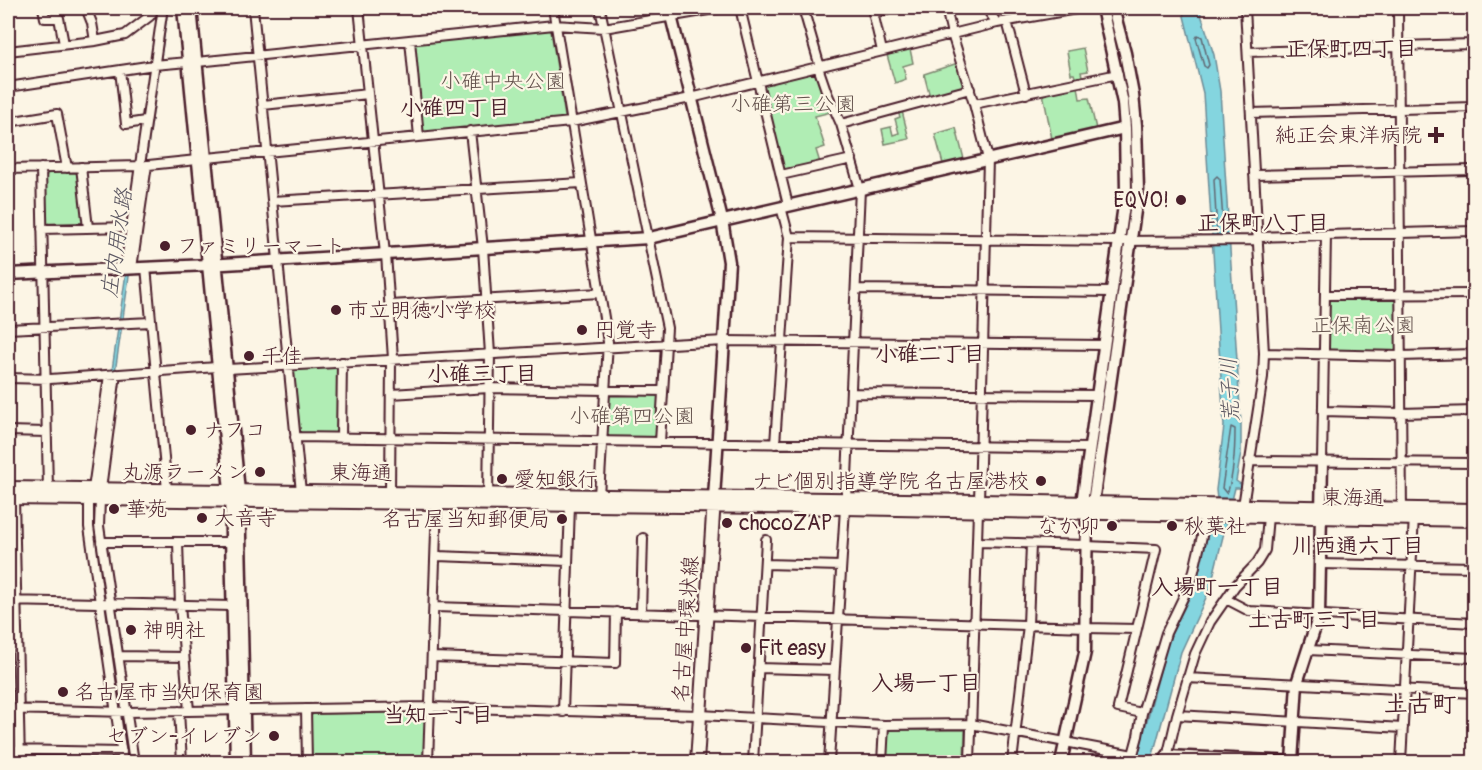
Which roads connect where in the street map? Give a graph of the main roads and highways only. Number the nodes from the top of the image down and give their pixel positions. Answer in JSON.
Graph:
{"nodes":[{"id":1,"x":10,"y":495,"type":"edge"},
{"id":2,"x":96,"y":495,"type":"junction"},
{"id":3,"x":235,"y":496,"type":"junction"},
{"id":4,"x":488,"y":499,"type":"junction"},
{"id":5,"x":714,"y":502,"type":"junction"},
{"id":6,"x":1236,"y":509,"type":"junction"},
{"id":7,"x":1474,"y":510,"type":"edge"},
{"id":8,"x":1321,"y":513,"type":"junction"},
{"id":9,"x":1408,"y":514,"type":"junction"},
{"id":10,"x":1474,"y":520,"type":"edge"},
{"id":11,"x":697,"y":762,"type":"edge"}],
"edges":[{"from":1,"to":2,"type":"main road","name":"東海通"},
{"from":1,"to":2,"type":"main road","name":"東海通"},
{"from":2,"to":3,"type":"main road","name":"東海通"},
{"from":2,"to":3,"type":"main road","name":"東海通"},
{"from":3,"to":4,"type":"main road","name":"東海通"},
{"from":3,"to":4,"type":"main road","name":"東海通"},
{"from":4,"to":5,"type":"main road","name":"東海通"},
{"from":4,"to":5,"type":"main road","name":"東海通"},
{"from":5,"to":6,"type":"main road"},
{"from":5,"to":11,"type":"main road","name":"名古屋中環状線"},
{"from":6,"to":8,"type":"main road","name":"東海通"},
{"from":6,"to":8,"type":"main road","name":"東海通"},
{"from":7,"to":9,"type":"main road","name":"東海通"},
{"from":8,"to":9,"type":"main road","name":"東海通"},
{"from":9,"to":10,"type":"main road","name":"東海通"}]}
